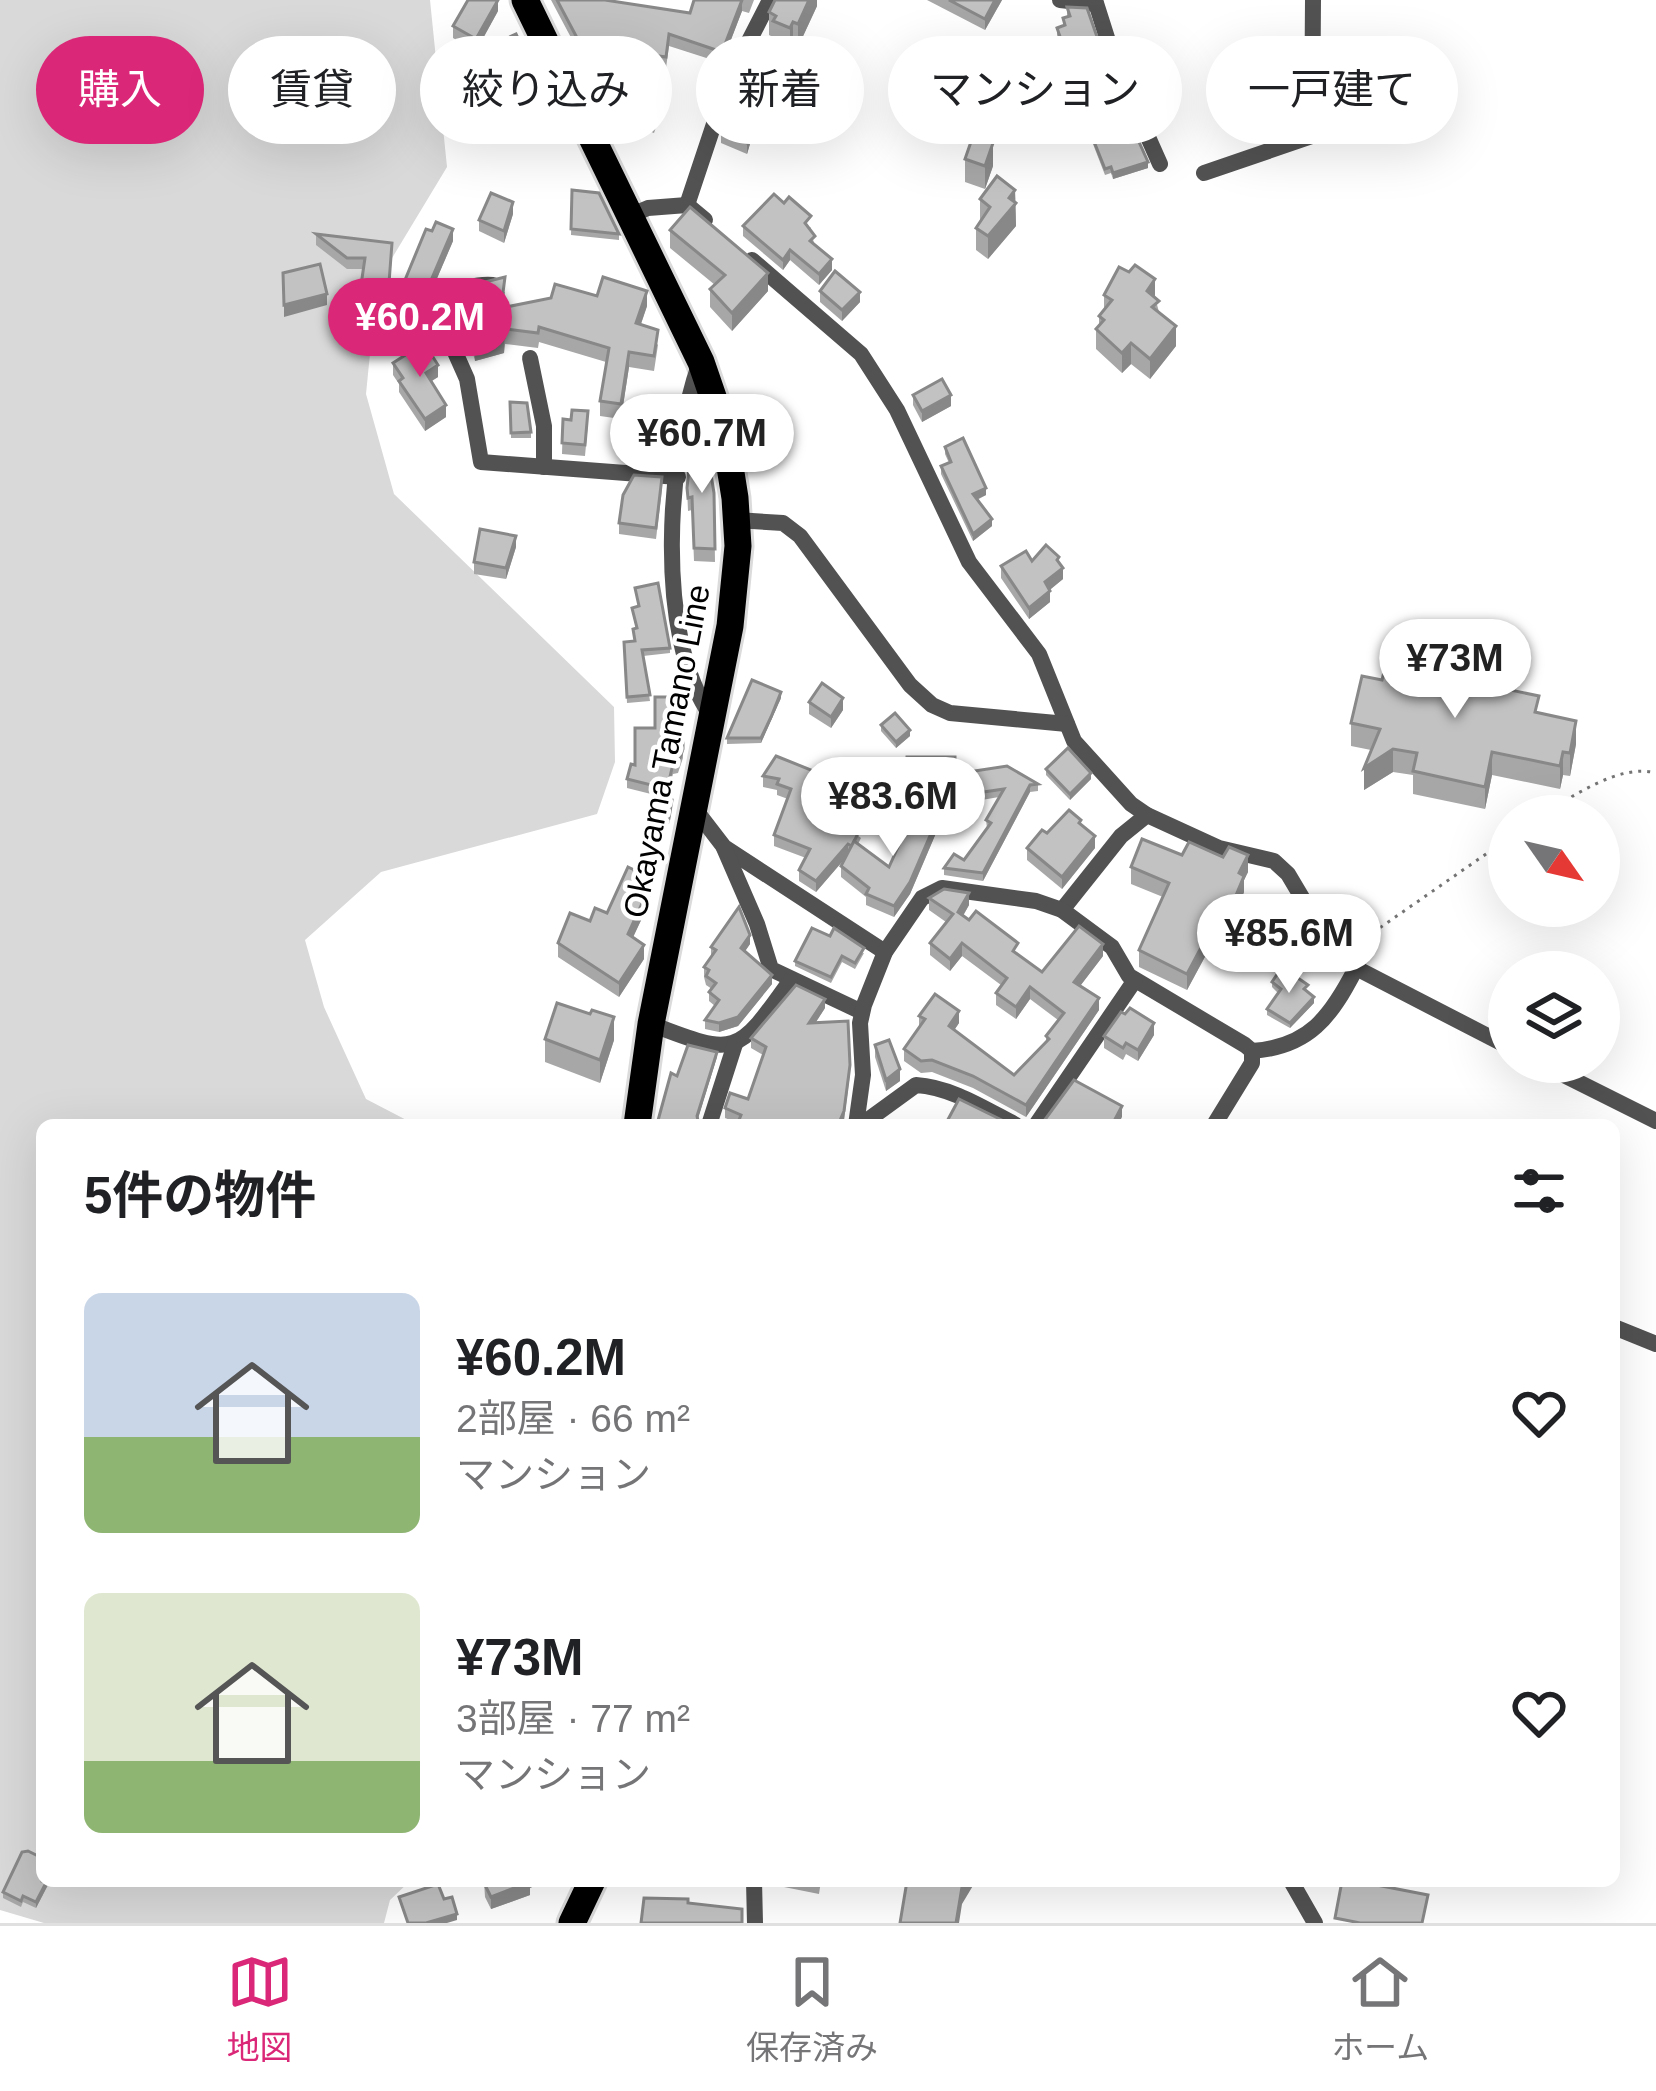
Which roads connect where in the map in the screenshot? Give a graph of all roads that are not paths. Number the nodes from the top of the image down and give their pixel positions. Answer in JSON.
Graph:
{"nodes":[{"id":1,"x":525,"y":0,"type":"edge"},
{"id":2,"x":770,"y":0,"type":"edge"},
{"id":3,"x":1060,"y":0,"type":"edge"},
{"id":4,"x":1313,"y":0,"type":"edge"},
{"id":5,"x":1096,"y":2,"type":"edge"},
{"id":6,"x":1160,"y":164,"type":"dead end"},
{"id":7,"x":1204,"y":173,"type":"dead end"},
{"id":8,"x":687,"y":205,"type":"junction"},
{"id":9,"x":629,"y":216,"type":"junction"},
{"id":10,"x":724,"y":236,"type":"edge"},
{"id":11,"x":742,"y":251,"type":"edge"},
{"id":12,"x":493,"y":285,"type":"edge"},
{"id":13,"x":530,"y":358,"type":"dead end"},
{"id":14,"x":700,"y":362,"type":"junction"},
{"id":15,"x":544,"y":467,"type":"junction"},
{"id":16,"x":678,"y":477,"type":"junction"},
{"id":17,"x":736,"y":520,"type":"junction"},
{"id":18,"x":712,"y":716,"type":"junction"},
{"id":19,"x":1067,"y":724,"type":"junction"},
{"id":20,"x":694,"y":808,"type":"junction"},
{"id":21,"x":1147,"y":815,"type":"junction"},
{"id":22,"x":724,"y":847,"type":"junction"},
{"id":23,"x":1062,"y":910,"type":"junction"},
{"id":24,"x":884,"y":952,"type":"junction"},
{"id":25,"x":1350,"y":962,"type":"junction"},
{"id":26,"x":1135,"y":980,"type":"junction"},
{"id":27,"x":790,"y":981,"type":"junction"},
{"id":28,"x":862,"y":1012,"type":"junction"},
{"id":29,"x":651,"y":1024,"type":"junction"},
{"id":30,"x":1488,"y":1036,"type":"edge"},
{"id":31,"x":735,"y":1044,"type":"junction"},
{"id":32,"x":1252,"y":1051,"type":"junction"},
{"id":33,"x":1580,"y":1083,"type":"edge"},
{"id":34,"x":638,"y":1119,"type":"edge"},
{"id":35,"x":711,"y":1119,"type":"edge"},
{"id":36,"x":859,"y":1119,"type":"edge"},
{"id":37,"x":866,"y":1119,"type":"edge"},
{"id":38,"x":1004,"y":1119,"type":"edge"},
{"id":39,"x":1040,"y":1119,"type":"edge"},
{"id":40,"x":1218,"y":1119,"type":"edge"},
{"id":41,"x":1656,"y":1121,"type":"edge"},
{"id":42,"x":1620,"y":1329,"type":"edge"},
{"id":43,"x":1656,"y":1344,"type":"edge"},
{"id":44,"x":589,"y":1887,"type":"edge"},
{"id":45,"x":754,"y":1887,"type":"edge"},
{"id":46,"x":1294,"y":1887,"type":"edge"},
{"id":47,"x":572,"y":1923,"type":"edge"},
{"id":48,"x":755,"y":1923,"type":"edge"},
{"id":49,"x":1315,"y":1923,"type":"edge"}],
"edges":[{"from":1,"to":9,"type":"main road","name":"Okayama Tamano Line"},
{"from":2,"to":8,"type":"street"},
{"from":3,"to":5,"type":"street"},
{"from":4,"to":7,"type":"street"},
{"from":5,"to":6,"type":"street"},
{"from":8,"to":9,"type":"street"},
{"from":8,"to":10,"type":"street"},
{"from":9,"to":14,"type":"main road","name":"Okayama Tamano Line"},
{"from":11,"to":19,"type":"street"},
{"from":12,"to":15,"type":"street"},
{"from":13,"to":15,"type":"street"},
{"from":14,"to":16,"type":"street"},
{"from":14,"to":17,"type":"main road","name":"Okayama Tamano Line"},
{"from":15,"to":16,"type":"street"},
{"from":16,"to":18,"type":"street"},
{"from":17,"to":18,"type":"main road","name":"Okayama Tamano Line"},
{"from":17,"to":19,"type":"street"},
{"from":18,"to":20,"type":"main road","name":"Okayama Tamano Line"},
{"from":19,"to":21,"type":"street"},
{"from":20,"to":22,"type":"street"},
{"from":20,"to":29,"type":"main road","name":"Okayama Tamano Line"},
{"from":21,"to":23,"type":"street"},
{"from":21,"to":25,"type":"street"},
{"from":22,"to":24,"type":"street"},
{"from":22,"to":27,"type":"street"},
{"from":23,"to":24,"type":"street"},
{"from":23,"to":26,"type":"street"},
{"from":24,"to":28,"type":"street"},
{"from":25,"to":30,"type":"street"},
{"from":25,"to":32,"type":"street"},
{"from":26,"to":32,"type":"street"},
{"from":26,"to":39,"type":"street"},
{"from":27,"to":28,"type":"street"},
{"from":27,"to":31,"type":"street"},
{"from":28,"to":36,"type":"street"},
{"from":29,"to":31,"type":"street"},
{"from":29,"to":34,"type":"main road","name":"Okayama Tamano Line"},
{"from":31,"to":35,"type":"street"},
{"from":32,"to":40,"type":"street"},
{"from":33,"to":41,"type":"street"},
{"from":37,"to":38,"type":"street"},
{"from":42,"to":43,"type":"street"},
{"from":44,"to":47,"type":"main road"},
{"from":45,"to":48,"type":"street"},
{"from":46,"to":49,"type":"street"}]}
